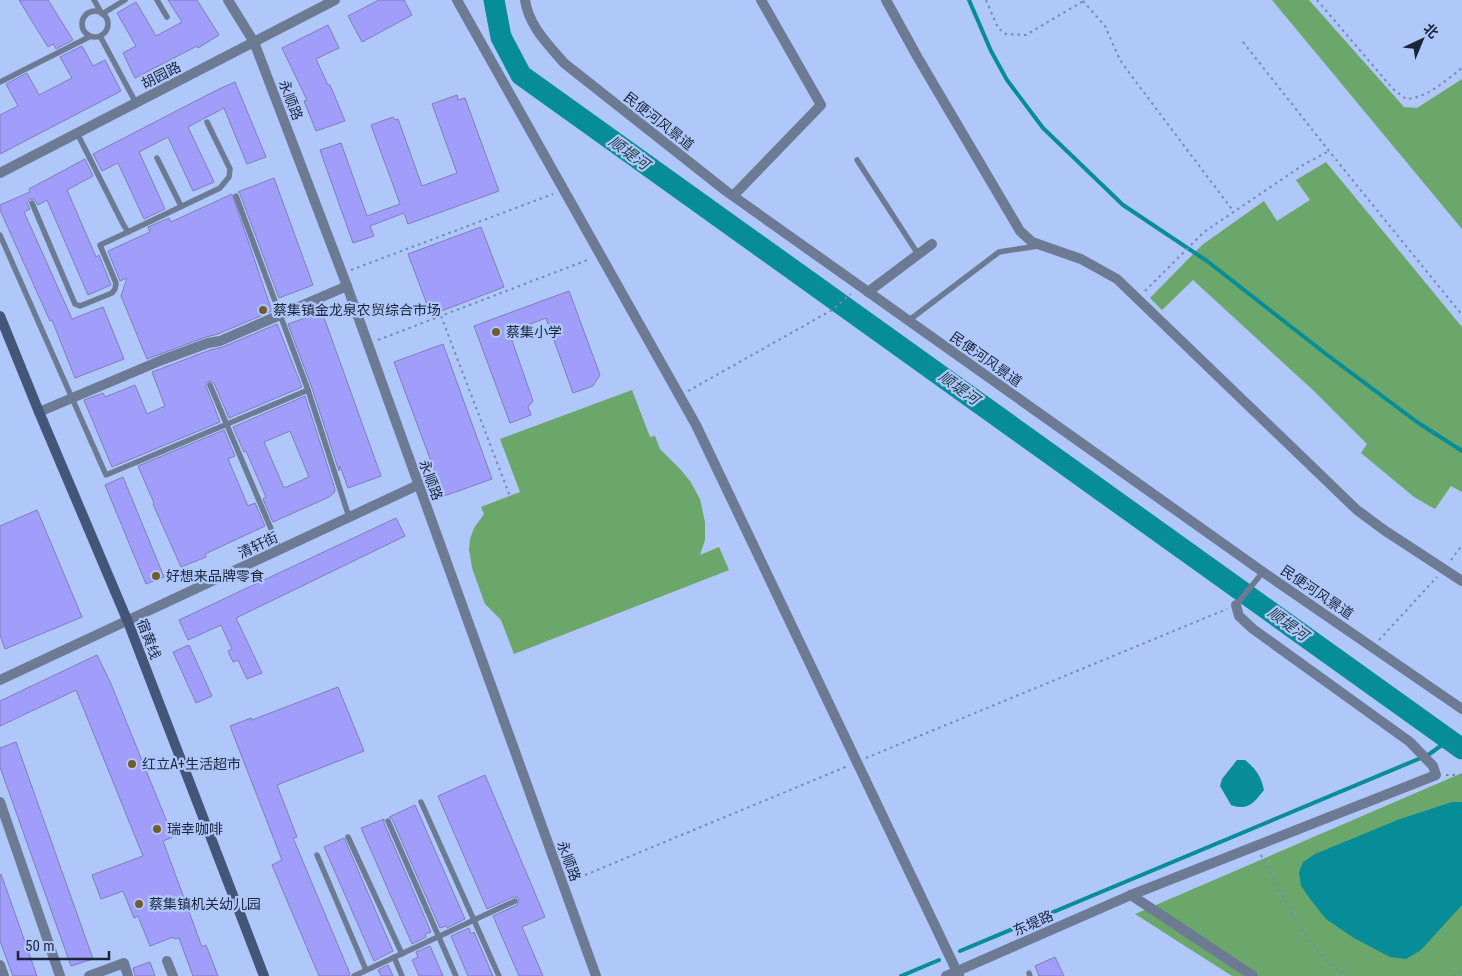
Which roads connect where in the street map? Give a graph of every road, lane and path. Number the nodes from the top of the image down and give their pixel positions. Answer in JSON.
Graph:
{"nodes":[{"id":1,"x":94,"y":0,"type":"edge"},
{"id":2,"x":126,"y":0,"type":"edge"},
{"id":3,"x":158,"y":0,"type":"edge"},
{"id":4,"x":228,"y":0,"type":"edge"},
{"id":5,"x":457,"y":0,"type":"edge"},
{"id":6,"x":525,"y":0,"type":"edge"},
{"id":7,"x":760,"y":0,"type":"edge"},
{"id":8,"x":886,"y":0,"type":"edge"},
{"id":9,"x":986,"y":0,"type":"edge"},
{"id":10,"x":1317,"y":0,"type":"edge"},
{"id":11,"x":331,"y":1,"type":"edge"},
{"id":12,"x":1084,"y":1,"type":"edge"},
{"id":13,"x":102,"y":14,"type":"junction"},
{"id":14,"x":168,"y":17,"type":"dead end"},
{"id":15,"x":91,"y":36,"type":"junction"},
{"id":16,"x":100,"y":36,"type":"junction"},
{"id":17,"x":254,"y":42,"type":"junction"},
{"id":18,"x":1243,"y":42,"type":"dead end"},
{"id":19,"x":1462,"y":68,"type":"edge"},
{"id":20,"x":0,"y":82,"type":"edge"},
{"id":21,"x":136,"y":103,"type":"junction"},
{"id":22,"x":207,"y":122,"type":"dead end"},
{"id":23,"x":77,"y":134,"type":"junction"},
{"id":24,"x":1329,"y":151,"type":"junction"},
{"id":25,"x":158,"y":158,"type":"dead end"},
{"id":26,"x":857,"y":160,"type":"dead end"},
{"id":27,"x":0,"y":173,"type":"edge"},
{"id":28,"x":564,"y":190,"type":"junction"},
{"id":29,"x":236,"y":196,"type":"dead end"},
{"id":30,"x":732,"y":196,"type":"junction"},
{"id":31,"x":32,"y":203,"type":"dead end"},
{"id":32,"x":181,"y":206,"type":"junction"},
{"id":33,"x":1234,"y":212,"type":"junction"},
{"id":34,"x":128,"y":232,"type":"junction"},
{"id":35,"x":0,"y":235,"type":"edge"},
{"id":36,"x":932,"y":244,"type":"dead end"},
{"id":37,"x":1042,"y":245,"type":"junction"},
{"id":38,"x":918,"y":254,"type":"junction"},
{"id":39,"x":600,"y":255,"type":"junction"},
{"id":40,"x":342,"y":274,"type":"junction"},
{"id":41,"x":347,"y":286,"type":"junction"},
{"id":42,"x":854,"y":292,"type":"dead end"},
{"id":43,"x":868,"y":292,"type":"junction"},
{"id":44,"x":1138,"y":298,"type":"junction"},
{"id":45,"x":280,"y":315,"type":"junction"},
{"id":46,"x":1462,"y":315,"type":"edge"},
{"id":47,"x":0,"y":316,"type":"edge"},
{"id":48,"x":441,"y":316,"type":"junction"},
{"id":49,"x":908,"y":320,"type":"junction"},
{"id":50,"x":368,"y":344,"type":"junction"},
{"id":51,"x":210,"y":385,"type":"dead end"},
{"id":52,"x":308,"y":390,"type":"junction"},
{"id":53,"x":680,"y":396,"type":"junction"},
{"id":54,"x":73,"y":398,"type":"junction"},
{"id":55,"x":38,"y":412,"type":"junction"},
{"id":56,"x":227,"y":425,"type":"junction"},
{"id":57,"x":418,"y":485,"type":"junction"},
{"id":58,"x":511,"y":500,"type":"dead end"},
{"id":59,"x":349,"y":517,"type":"junction"},
{"id":60,"x":1462,"y":545,"type":"edge"},
{"id":61,"x":280,"y":550,"type":"junction"},
{"id":62,"x":1444,"y":570,"type":"junction"},
{"id":63,"x":1263,"y":572,"type":"junction"},
{"id":64,"x":1462,"y":581,"type":"edge"},
{"id":65,"x":1236,"y":605,"type":"junction"},
{"id":66,"x":128,"y":622,"type":"junction"},
{"id":67,"x":1373,"y":647,"type":"junction"},
{"id":68,"x":0,"y":680,"type":"edge"},
{"id":69,"x":1462,"y":709,"type":"edge"},
{"id":70,"x":857,"y":762,"type":"junction"},
{"id":71,"x":1436,"y":775,"type":"junction"},
{"id":72,"x":1462,"y":775,"type":"edge"},
{"id":73,"x":0,"y":802,"type":"edge"},
{"id":74,"x":421,"y":802,"type":"dead end"},
{"id":75,"x":388,"y":821,"type":"dead end"},
{"id":76,"x":348,"y":837,"type":"dead end"},
{"id":77,"x":1257,"y":846,"type":"junction"},
{"id":78,"x":317,"y":855,"type":"dead end"},
{"id":79,"x":562,"y":884,"type":"junction"},
{"id":80,"x":1131,"y":895,"type":"junction"},
{"id":81,"x":515,"y":902,"type":"dead end"},
{"id":82,"x":474,"y":920,"type":"junction"},
{"id":83,"x":439,"y":936,"type":"junction"},
{"id":84,"x":402,"y":954,"type":"junction"},
{"id":85,"x":394,"y":957,"type":"junction"},
{"id":86,"x":167,"y":961,"type":"dead end"},
{"id":87,"x":0,"y":965,"type":"edge"},
{"id":88,"x":366,"y":970,"type":"junction"},
{"id":89,"x":1462,"y":970,"type":"edge"},
{"id":90,"x":958,"y":974,"type":"edge"},
{"id":91,"x":357,"y":975,"type":"edge"},
{"id":92,"x":4,"y":976,"type":"edge"},
{"id":93,"x":60,"y":976,"type":"edge"},
{"id":94,"x":90,"y":976,"type":"edge"},
{"id":95,"x":128,"y":976,"type":"edge"},
{"id":96,"x":172,"y":976,"type":"edge"},
{"id":97,"x":264,"y":976,"type":"edge"},
{"id":98,"x":402,"y":976,"type":"edge"},
{"id":99,"x":456,"y":976,"type":"edge"},
{"id":100,"x":499,"y":976,"type":"edge"},
{"id":101,"x":596,"y":976,"type":"edge"},
{"id":102,"x":946,"y":976,"type":"edge"},
{"id":103,"x":1253,"y":976,"type":"edge"},
{"id":104,"x":1347,"y":976,"type":"edge"},
{"id":105,"x":1453,"y":976,"type":"edge"}],
"edges":[{"from":1,"to":13,"type":"lane"},
{"from":2,"to":13,"type":"lane"},
{"from":3,"to":14,"type":"lane"},
{"from":4,"to":17,"type":"street","name":"永顺路"},
{"from":5,"to":28,"type":"street"},
{"from":6,"to":30,"type":"street","name":"民便河风景道"},
{"from":7,"to":30,"type":"street"},
{"from":8,"to":37,"type":"street"},
{"from":9,"to":12,"type":"path"},
{"from":10,"to":19,"type":"path"},
{"from":11,"to":17,"type":"street","name":"胡园路"},
{"from":12,"to":33,"type":"path"},
{"from":13,"to":15,"type":"lane"},
{"from":13,"to":16,"type":"lane"},
{"from":15,"to":16,"type":"lane"},
{"from":15,"to":20,"type":"lane"},
{"from":16,"to":21,"type":"lane"},
{"from":17,"to":21,"type":"street","name":"胡园路"},
{"from":17,"to":40,"type":"street","name":"永顺路"},
{"from":18,"to":24,"type":"path"},
{"from":21,"to":23,"type":"street","name":"胡园路"},
{"from":22,"to":32,"type":"lane"},
{"from":23,"to":27,"type":"street","name":"胡园路"},
{"from":23,"to":34,"type":"lane"},
{"from":24,"to":33,"type":"path"},
{"from":24,"to":46,"type":"path"},
{"from":25,"to":32,"type":"lane"},
{"from":26,"to":38,"type":"lane"},
{"from":28,"to":39,"type":"street"},
{"from":28,"to":40,"type":"path"},
{"from":29,"to":45,"type":"lane"},
{"from":30,"to":43,"type":"street","name":"民便河风景道"},
{"from":31,"to":34,"type":"lane"},
{"from":32,"to":34,"type":"lane"},
{"from":33,"to":44,"type":"path"},
{"from":35,"to":54,"type":"lane"},
{"from":36,"to":38,"type":"street"},
{"from":37,"to":44,"type":"street"},
{"from":37,"to":49,"type":"lane"},
{"from":38,"to":43,"type":"street"},
{"from":39,"to":48,"type":"path"},
{"from":39,"to":53,"type":"street"},
{"from":40,"to":41,"type":"street","name":"永顺路"},
{"from":41,"to":45,"type":"street"},
{"from":41,"to":50,"type":"street","name":"永顺路"},
{"from":42,"to":53,"type":"path"},
{"from":43,"to":49,"type":"street","name":"民便河风景道"},
{"from":44,"to":62,"type":"street"},
{"from":45,"to":52,"type":"lane"},
{"from":45,"to":54,"type":"street"},
{"from":47,"to":55,"type":"main road","name":"宿黄线"},
{"from":48,"to":50,"type":"path"},
{"from":48,"to":58,"type":"path"},
{"from":49,"to":63,"type":"street","name":"民便河风景道"},
{"from":50,"to":57,"type":"street","name":"永顺路"},
{"from":51,"to":56,"type":"lane"},
{"from":52,"to":56,"type":"lane"},
{"from":52,"to":59,"type":"lane"},
{"from":53,"to":70,"type":"street"},
{"from":54,"to":55,"type":"street"},
{"from":54,"to":56,"type":"lane"},
{"from":55,"to":66,"type":"main road","name":"宿黄线"},
{"from":56,"to":61,"type":"lane"},
{"from":57,"to":59,"type":"street","name":"清轩街"},
{"from":57,"to":79,"type":"street","name":"永顺路"},
{"from":59,"to":61,"type":"street","name":"清轩街"},
{"from":60,"to":62,"type":"path"},
{"from":61,"to":66,"type":"street","name":"清轩街"},
{"from":62,"to":64,"type":"street"},
{"from":62,"to":67,"type":"path"},
{"from":63,"to":65,"type":"lane"},
{"from":63,"to":67,"type":"street","name":"民便河风景道"},
{"from":65,"to":70,"type":"path"},
{"from":65,"to":71,"type":"street"},
{"from":66,"to":68,"type":"street","name":"清轩街"},
{"from":66,"to":97,"type":"main road","name":"宿黄线"},
{"from":67,"to":69,"type":"street","name":"民便河风景道"},
{"from":70,"to":79,"type":"path"},
{"from":70,"to":90,"type":"street"},
{"from":71,"to":72,"type":"path"},
{"from":71,"to":77,"type":"street","name":"东堤路"},
{"from":73,"to":93,"type":"street"},
{"from":74,"to":82,"type":"lane"},
{"from":75,"to":83,"type":"lane"},
{"from":76,"to":84,"type":"lane"},
{"from":77,"to":80,"type":"street","name":"东堤路"},
{"from":77,"to":104,"type":"path"},
{"from":78,"to":88,"type":"lane"},
{"from":79,"to":101,"type":"street","name":"永顺路"},
{"from":80,"to":90,"type":"street","name":"东堤路"},
{"from":80,"to":103,"type":"street"},
{"from":81,"to":82,"type":"lane"},
{"from":82,"to":83,"type":"lane"},
{"from":82,"to":100,"type":"lane"},
{"from":83,"to":84,"type":"lane"},
{"from":83,"to":99,"type":"lane"},
{"from":84,"to":85,"type":"lane"},
{"from":85,"to":88,"type":"lane"},
{"from":85,"to":98,"type":"lane"},
{"from":86,"to":96,"type":"street"},
{"from":87,"to":92,"type":"street"},
{"from":88,"to":91,"type":"lane"},
{"from":89,"to":105,"type":"path"},
{"from":90,"to":102,"type":"street","name":"东堤路"},
{"from":94,"to":95,"type":"street"}]}
